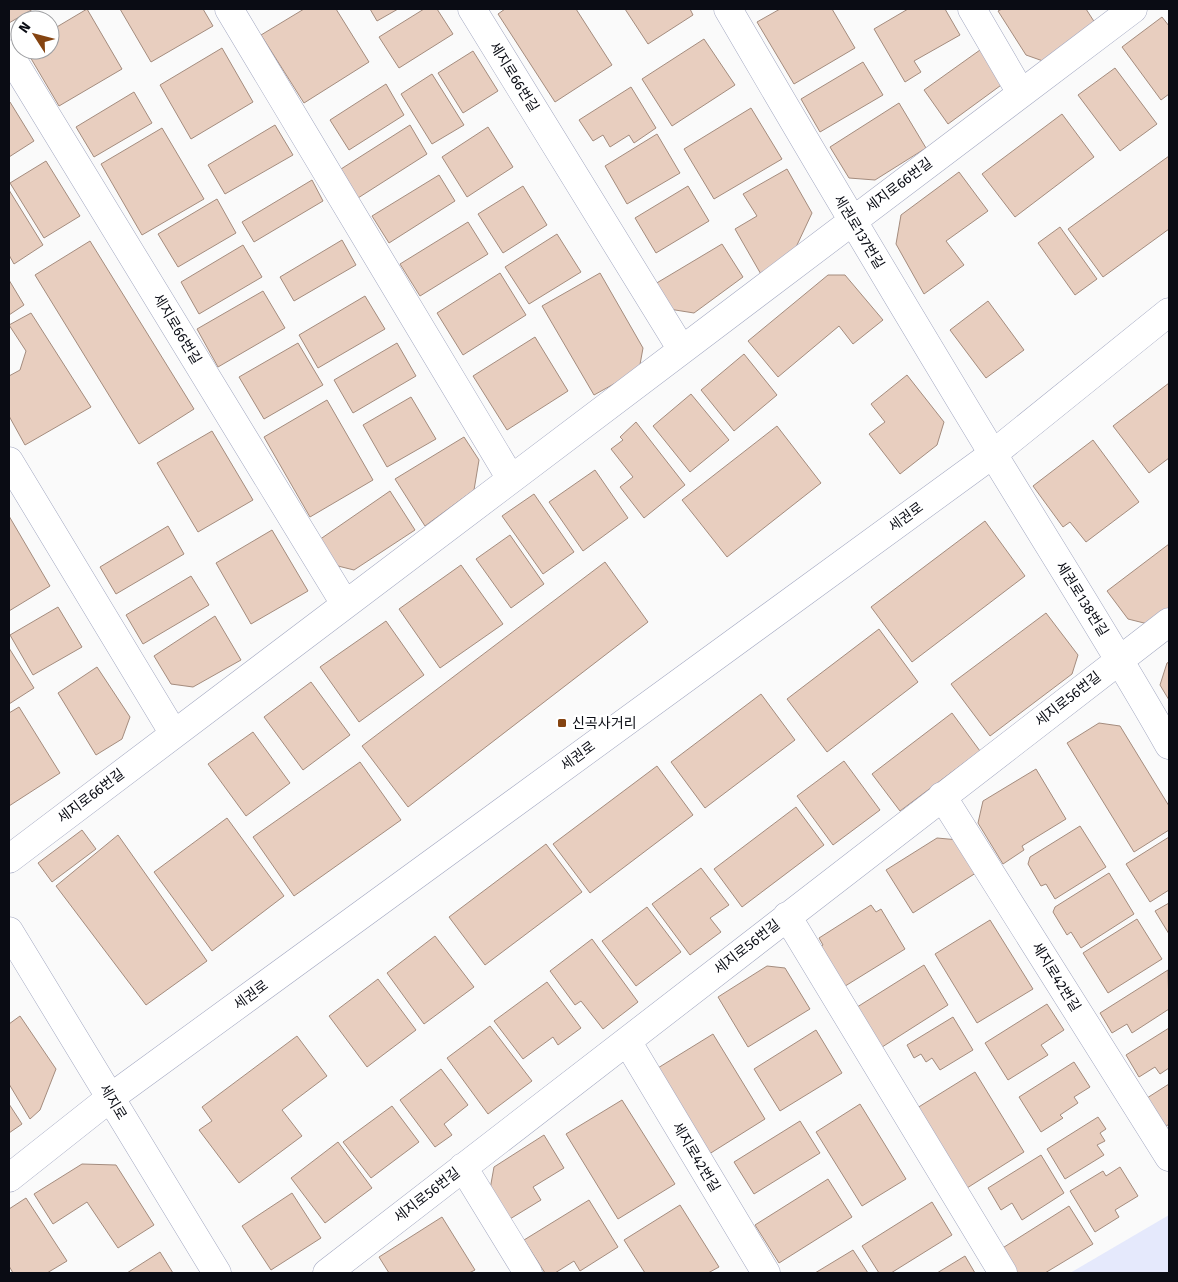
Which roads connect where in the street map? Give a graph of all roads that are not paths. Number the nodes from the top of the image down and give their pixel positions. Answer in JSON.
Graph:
{"nodes":[{"id":1,"x":229,"y":9,"type":"edge"},
{"id":2,"x":472,"y":9,"type":"edge"},
{"id":3,"x":728,"y":9,"type":"edge"},
{"id":4,"x":972,"y":9,"type":"edge"},
{"id":5,"x":1133,"y":9,"type":"edge"},
{"id":6,"x":9,"y":54,"type":"edge"},
{"id":7,"x":1021,"y":93,"type":"junction"},
{"id":8,"x":852,"y":221,"type":"junction"},
{"id":9,"x":1169,"y":312,"type":"edge"},
{"id":10,"x":682,"y":350,"type":"junction"},
{"id":11,"x":993,"y":454,"type":"junction"},
{"id":12,"x":9,"y":461,"type":"edge"},
{"id":13,"x":511,"y":479,"type":"junction"},
{"id":14,"x":345,"y":604,"type":"junction"},
{"id":15,"x":1169,"y":622,"type":"edge"},
{"id":16,"x":1120,"y":659,"type":"junction"},
{"id":17,"x":174,"y":734,"type":"junction"},
{"id":18,"x":1169,"y":745,"type":"edge"},
{"id":19,"x":942,"y":796,"type":"junction"},
{"id":20,"x":9,"y":859,"type":"edge"},
{"id":21,"x":787,"y":916,"type":"junction"},
{"id":22,"x":9,"y":931,"type":"edge"},
{"id":23,"x":627,"y":1041,"type":"junction"},
{"id":24,"x":110,"y":1098,"type":"junction"},
{"id":25,"x":1169,"y":1157,"type":"edge"},
{"id":26,"x":464,"y":1167,"type":"junction"},
{"id":27,"x":9,"y":1178,"type":"edge"},
{"id":28,"x":217,"y":1273,"type":"edge"},
{"id":29,"x":327,"y":1273,"type":"edge"},
{"id":30,"x":528,"y":1273,"type":"edge"},
{"id":31,"x":766,"y":1273,"type":"edge"},
{"id":32,"x":1003,"y":1273,"type":"edge"}],
"edges":[{"from":1,"to":13,"type":"street"},
{"from":2,"to":10,"type":"street","name":"세지로66번길"},
{"from":3,"to":8,"type":"street","name":"세권로137번길"},
{"from":4,"to":7,"type":"street"},
{"from":5,"to":7,"type":"street","name":"세지로66번길"},
{"from":6,"to":14,"type":"street","name":"세지로66번길"},
{"from":7,"to":8,"type":"street","name":"세지로66번길"},
{"from":8,"to":10,"type":"street","name":"세지로66번길"},
{"from":8,"to":11,"type":"street","name":"세권로137번길"},
{"from":9,"to":11,"type":"street","name":"세권로"},
{"from":10,"to":13,"type":"street","name":"세지로66번길"},
{"from":11,"to":16,"type":"street","name":"세권로138번길"},
{"from":11,"to":24,"type":"street","name":"세권로"},
{"from":12,"to":17,"type":"street"},
{"from":13,"to":14,"type":"street","name":"세지로66번길"},
{"from":14,"to":17,"type":"street","name":"세지로66번길"},
{"from":15,"to":16,"type":"street","name":"세지로56번길"},
{"from":16,"to":18,"type":"street","name":"세권로138번길"},
{"from":16,"to":19,"type":"street","name":"세지로56번길"},
{"from":17,"to":20,"type":"street","name":"세지로66번길"},
{"from":19,"to":21,"type":"street","name":"세지로56번길"},
{"from":19,"to":25,"type":"street","name":"세지로42번길"},
{"from":21,"to":23,"type":"street","name":"세지로56번길"},
{"from":21,"to":32,"type":"street"},
{"from":22,"to":24,"type":"street","name":"세지로"},
{"from":23,"to":26,"type":"street","name":"세지로56번길"},
{"from":23,"to":31,"type":"street","name":"세지로42번길"},
{"from":24,"to":27,"type":"street","name":"세권로"},
{"from":24,"to":28,"type":"street","name":"세지로"},
{"from":26,"to":29,"type":"street","name":"세지로56번길"},
{"from":26,"to":30,"type":"street"}]}
